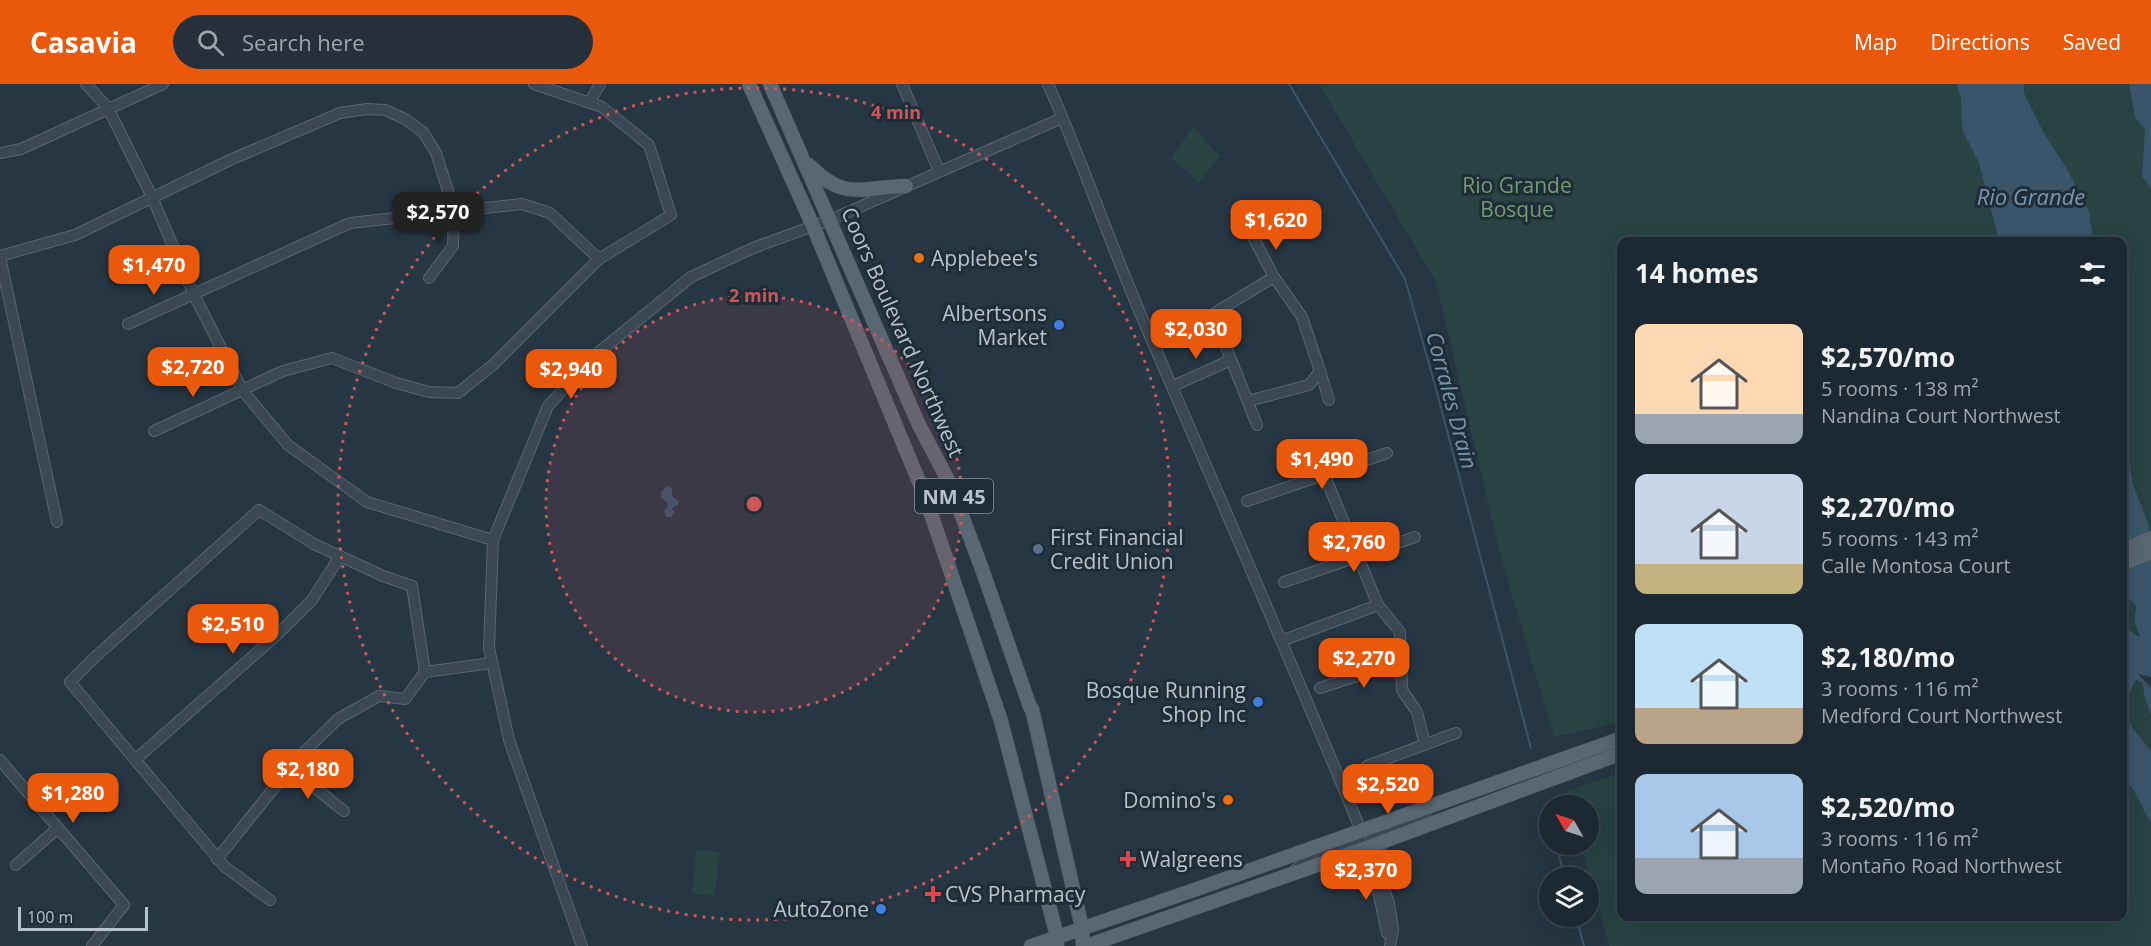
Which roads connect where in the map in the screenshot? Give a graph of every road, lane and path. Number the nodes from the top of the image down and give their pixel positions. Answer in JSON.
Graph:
{"nodes":[{"id":1,"x":86,"y":84,"type":"edge"},
{"id":2,"x":163,"y":84,"type":"edge"},
{"id":3,"x":534,"y":84,"type":"edge"},
{"id":4,"x":600,"y":84,"type":"edge"},
{"id":5,"x":749,"y":84,"type":"edge"},
{"id":6,"x":770,"y":84,"type":"edge"},
{"id":7,"x":902,"y":84,"type":"edge"},
{"id":8,"x":1048,"y":84,"type":"edge"},
{"id":9,"x":589,"y":103,"type":"junction"},
{"id":10,"x":108,"y":108,"type":"junction"},
{"id":11,"x":1062,"y":118,"type":"junction"},
{"id":12,"x":0,"y":153,"type":"edge"},
{"id":13,"x":802,"y":158,"type":"junction"},
{"id":14,"x":939,"y":171,"type":"junction"},
{"id":15,"x":906,"y":186,"type":"junction"},
{"id":16,"x":152,"y":197,"type":"junction"},
{"id":17,"x":454,"y":210,"type":"junction"},
{"id":18,"x":830,"y":220,"type":"junction"},
{"id":19,"x":813,"y":226,"type":"junction"},
{"id":20,"x":1254,"y":239,"type":"dead end"},
{"id":21,"x":0,"y":257,"type":"edge"},
{"id":22,"x":599,"y":259,"type":"junction"},
{"id":23,"x":1274,"y":277,"type":"junction"},
{"id":24,"x":429,"y":278,"type":"dead end"},
{"id":25,"x":193,"y":293,"type":"junction"},
{"id":26,"x":128,"y":324,"type":"dead end"},
{"id":27,"x":1231,"y":360,"type":"junction"},
{"id":28,"x":1320,"y":371,"type":"junction"},
{"id":29,"x":1173,"y":386,"type":"junction"},
{"id":30,"x":243,"y":390,"type":"junction"},
{"id":31,"x":1329,"y":400,"type":"dead end"},
{"id":32,"x":1248,"y":401,"type":"junction"},
{"id":33,"x":1257,"y":425,"type":"dead end"},
{"id":34,"x":154,"y":431,"type":"dead end"},
{"id":35,"x":1387,"y":453,"type":"dead end"},
{"id":36,"x":1324,"y":474,"type":"junction"},
{"id":37,"x":1248,"y":501,"type":"dead end"},
{"id":38,"x":57,"y":522,"type":"dead end"},
{"id":39,"x":1415,"y":537,"type":"dead end"},
{"id":40,"x":2151,"y":538,"type":"edge"},
{"id":41,"x":493,"y":540,"type":"junction"},
{"id":42,"x":2127,"y":549,"type":"edge"},
{"id":43,"x":2151,"y":552,"type":"edge"},
{"id":44,"x":340,"y":556,"type":"junction"},
{"id":45,"x":1357,"y":557,"type":"junction"},
{"id":46,"x":2127,"y":562,"type":"edge"},
{"id":47,"x":1284,"y":582,"type":"dead end"},
{"id":48,"x":1378,"y":605,"type":"junction"},
{"id":49,"x":1281,"y":641,"type":"junction"},
{"id":50,"x":1400,"y":662,"type":"junction"},
{"id":51,"x":492,"y":663,"type":"junction"},
{"id":52,"x":425,"y":672,"type":"junction"},
{"id":53,"x":1320,"y":688,"type":"dead end"},
{"id":54,"x":1456,"y":734,"type":"dead end"},
{"id":55,"x":1617,"y":740,"type":"edge"},
{"id":56,"x":1425,"y":745,"type":"junction"},
{"id":57,"x":1617,"y":755,"type":"edge"},
{"id":58,"x":0,"y":760,"type":"edge"},
{"id":59,"x":135,"y":760,"type":"junction"},
{"id":60,"x":1367,"y":766,"type":"dead end"},
{"id":61,"x":290,"y":768,"type":"junction"},
{"id":62,"x":1437,"y":805,"type":"junction"},
{"id":63,"x":344,"y":811,"type":"dead end"},
{"id":64,"x":58,"y":828,"type":"junction"},
{"id":65,"x":1361,"y":831,"type":"junction"},
{"id":66,"x":1385,"y":841,"type":"junction"},
{"id":67,"x":1363,"y":849,"type":"junction"},
{"id":68,"x":217,"y":859,"type":"junction"},
{"id":69,"x":16,"y":866,"type":"dead end"},
{"id":70,"x":1289,"y":875,"type":"junction"},
{"id":71,"x":270,"y":900,"type":"dead end"},
{"id":72,"x":1082,"y":928,"type":"junction"},
{"id":73,"x":1057,"y":941,"type":"edge"},
{"id":74,"x":1391,"y":942,"type":"edge"},
{"id":75,"x":92,"y":946,"type":"edge"},
{"id":76,"x":582,"y":946,"type":"edge"},
{"id":77,"x":1030,"y":946,"type":"edge"},
{"id":78,"x":1084,"y":946,"type":"edge"}],
"edges":[{"from":1,"to":10,"type":"street"},
{"from":2,"to":10,"type":"street"},
{"from":3,"to":9,"type":"street"},
{"from":4,"to":9,"type":"street"},
{"from":5,"to":19,"type":"main road","name":"Coors Boulevard Northwest","number":"NM 45"},
{"from":6,"to":13,"type":"main road","name":"Coors Boulevard Northwest","number":"NM 45"},
{"from":7,"to":14,"type":"street"},
{"from":8,"to":11,"type":"street"},
{"from":9,"to":22,"type":"street"},
{"from":10,"to":12,"type":"street"},
{"from":10,"to":16,"type":"street"},
{"from":11,"to":14,"type":"street"},
{"from":11,"to":29,"type":"street"},
{"from":13,"to":15,"type":"main road"},
{"from":13,"to":18,"type":"main road","name":"Coors Boulevard Northwest","number":"NM 45"},
{"from":14,"to":15,"type":"street"},
{"from":15,"to":18,"type":"street"},
{"from":16,"to":17,"type":"street"},
{"from":16,"to":21,"type":"street"},
{"from":16,"to":25,"type":"street"},
{"from":17,"to":22,"type":"street"},
{"from":17,"to":24,"type":"street"},
{"from":17,"to":25,"type":"street"},
{"from":18,"to":19,"type":"street"},
{"from":18,"to":72,"type":"main road","name":"Coors Boulevard Northwest","number":"NM 45"},
{"from":19,"to":41,"type":"street"},
{"from":19,"to":73,"type":"main road","name":"Coors Boulevard Northwest","number":"NM 45"},
{"from":20,"to":23,"type":"street"},
{"from":21,"to":38,"type":"street"},
{"from":22,"to":30,"type":"street"},
{"from":23,"to":27,"type":"street"},
{"from":23,"to":28,"type":"street"},
{"from":25,"to":26,"type":"street"},
{"from":25,"to":30,"type":"street"},
{"from":27,"to":29,"type":"street"},
{"from":27,"to":32,"type":"street"},
{"from":28,"to":31,"type":"street"},
{"from":28,"to":32,"type":"street"},
{"from":29,"to":49,"type":"street"},
{"from":30,"to":34,"type":"street"},
{"from":30,"to":41,"type":"street"},
{"from":32,"to":33,"type":"street"},
{"from":35,"to":36,"type":"street"},
{"from":36,"to":37,"type":"street"},
{"from":36,"to":45,"type":"street"},
{"from":39,"to":45,"type":"street"},
{"from":40,"to":42,"type":"main road"},
{"from":41,"to":51,"type":"street"},
{"from":43,"to":46,"type":"main road"},
{"from":44,"to":52,"type":"street"},
{"from":44,"to":59,"type":"street"},
{"from":44,"to":59,"type":"street"},
{"from":45,"to":47,"type":"street"},
{"from":45,"to":48,"type":"street"},
{"from":48,"to":49,"type":"street"},
{"from":48,"to":50,"type":"street"},
{"from":49,"to":65,"type":"street"},
{"from":50,"to":53,"type":"street"},
{"from":50,"to":56,"type":"street"},
{"from":51,"to":52,"type":"street"},
{"from":51,"to":76,"type":"street"},
{"from":52,"to":61,"type":"street"},
{"from":54,"to":56,"type":"street"},
{"from":55,"to":62,"type":"main road"},
{"from":56,"to":60,"type":"street"},
{"from":57,"to":66,"type":"main road"},
{"from":58,"to":64,"type":"street"},
{"from":59,"to":68,"type":"street"},
{"from":61,"to":63,"type":"street"},
{"from":61,"to":68,"type":"street"},
{"from":62,"to":65,"type":"main road"},
{"from":62,"to":67,"type":"street"},
{"from":64,"to":69,"type":"street"},
{"from":64,"to":75,"type":"street"},
{"from":65,"to":70,"type":"street"},
{"from":65,"to":72,"type":"main road"},
{"from":66,"to":67,"type":"main road"},
{"from":66,"to":74,"type":"street"},
{"from":67,"to":70,"type":"main road"},
{"from":67,"to":74,"type":"street"},
{"from":68,"to":71,"type":"street"},
{"from":70,"to":78,"type":"main road"},
{"from":72,"to":73,"type":"main road"},
{"from":72,"to":78,"type":"main road","name":"Coors Boulevard Northwest","number":"NM 45"},
{"from":73,"to":77,"type":"main road"}]}
